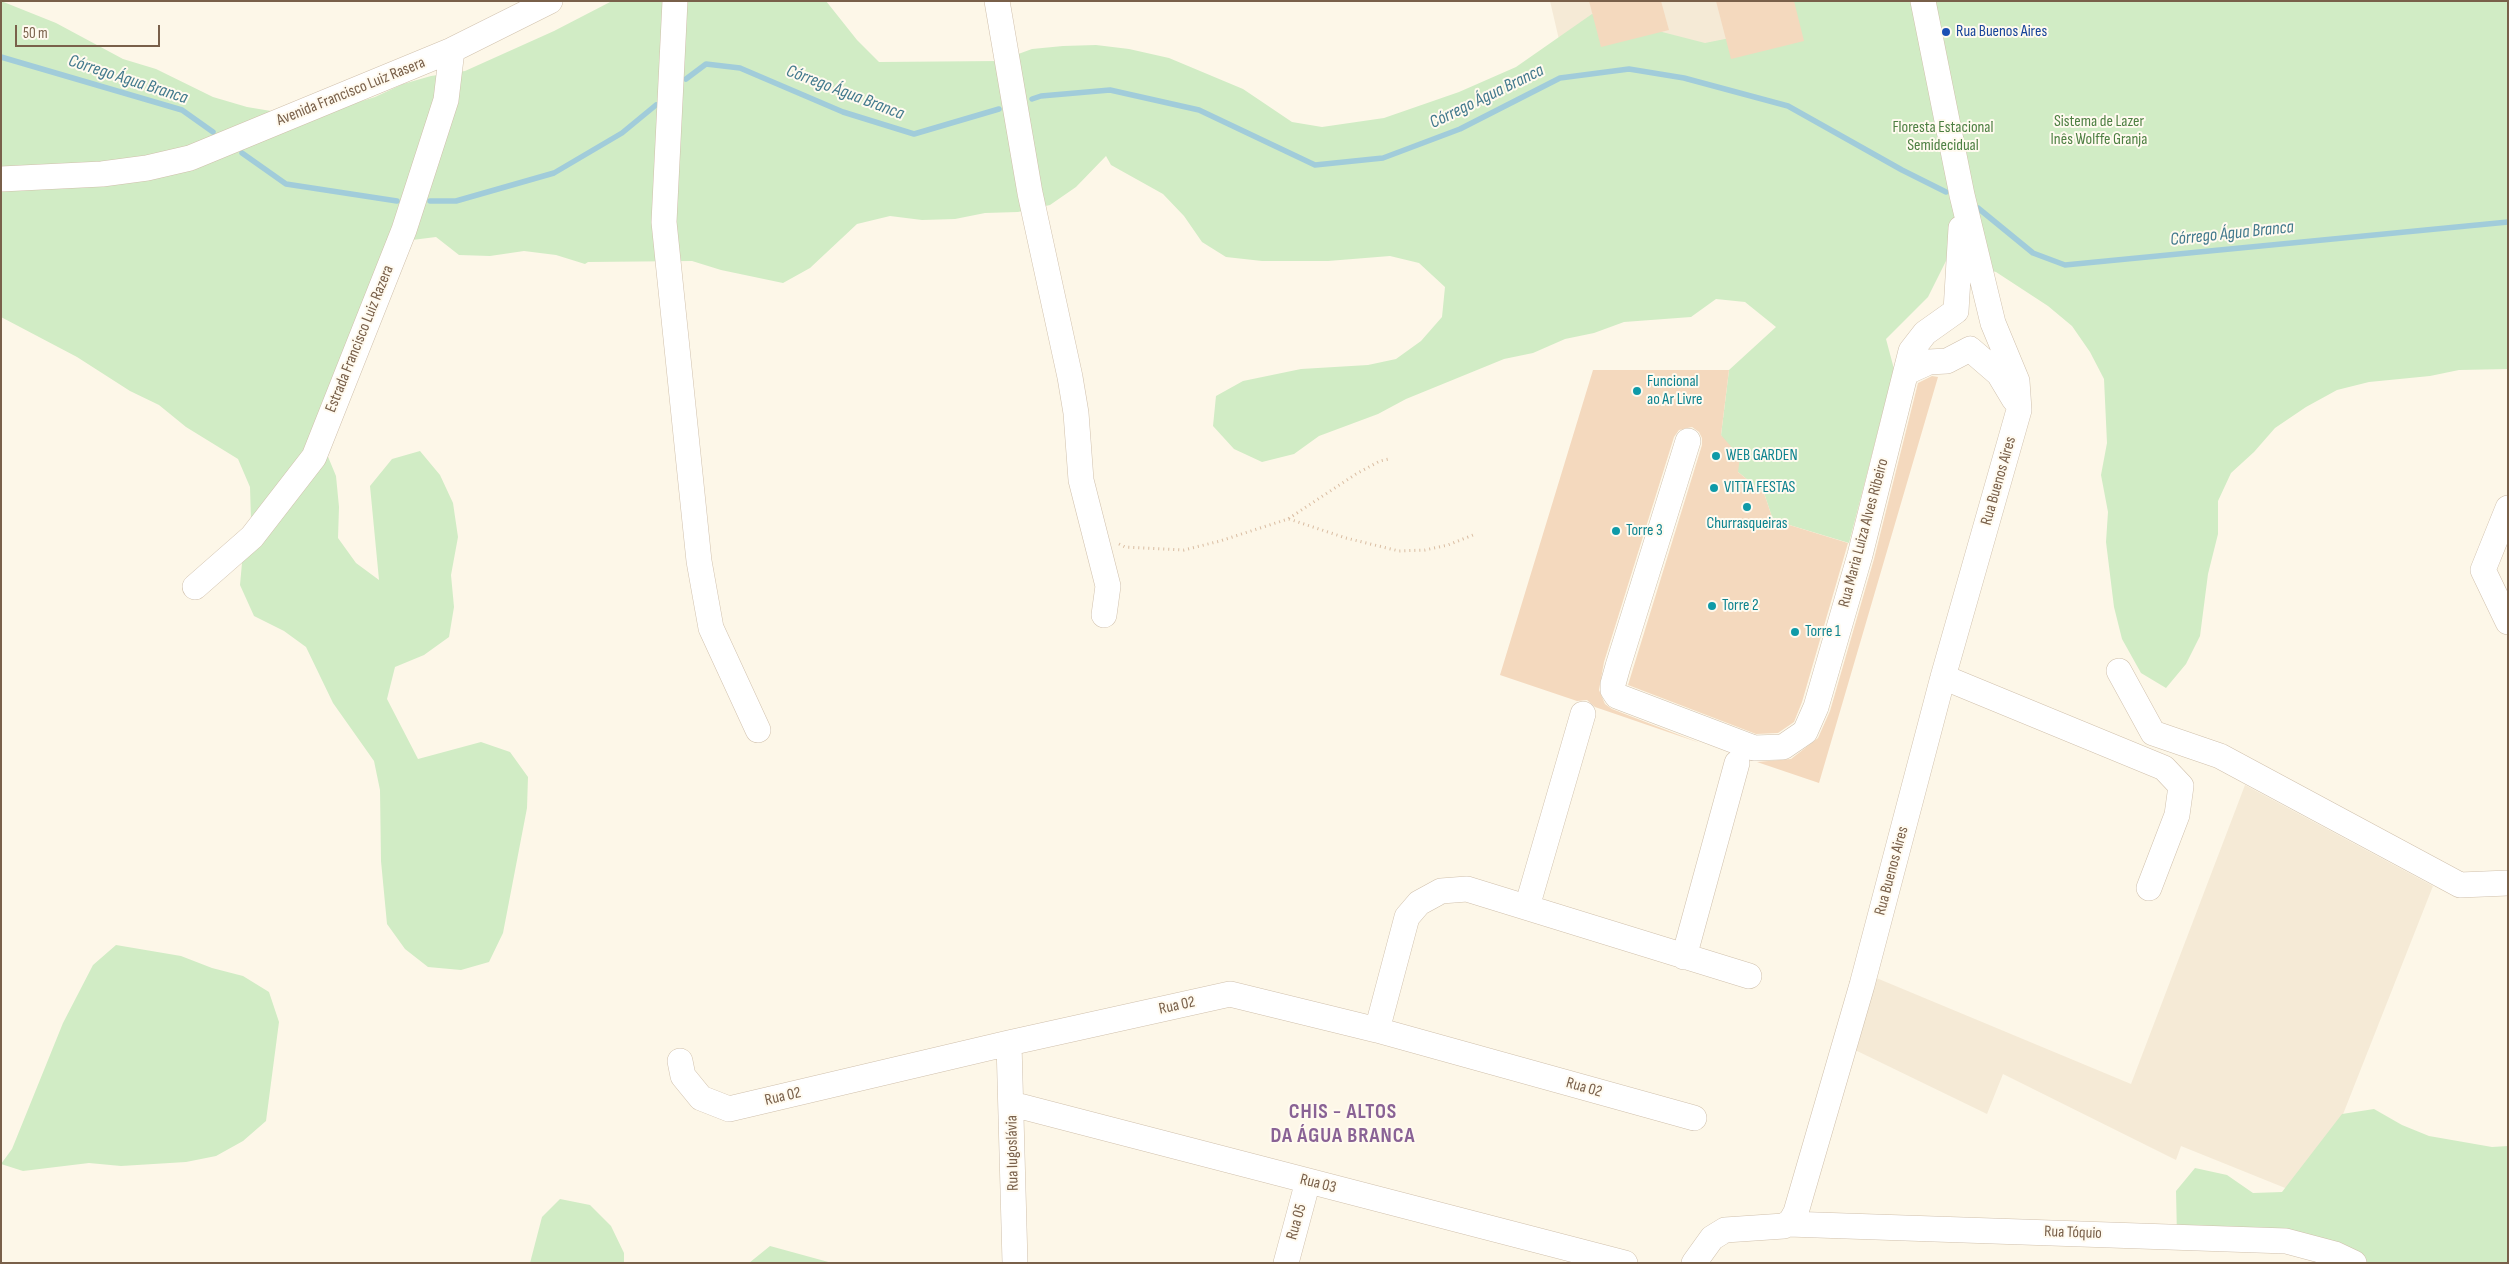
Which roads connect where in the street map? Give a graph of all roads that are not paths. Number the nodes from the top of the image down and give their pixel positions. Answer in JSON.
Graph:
{"nodes":[{"id":1,"x":550,"y":1,"type":"edge"},
{"id":2,"x":676,"y":1,"type":"edge"},
{"id":3,"x":997,"y":1,"type":"edge"},
{"id":4,"x":1922,"y":1,"type":"edge"},
{"id":5,"x":452,"y":50,"type":"junction"},
{"id":6,"x":1,"y":179,"type":"edge"},
{"id":7,"x":1962,"y":195,"type":"junction"},
{"id":8,"x":1956,"y":310,"type":"junction"},
{"id":9,"x":1993,"y":323,"type":"junction"},
{"id":10,"x":1970,"y":349,"type":"junction"},
{"id":11,"x":1907,"y":372,"type":"junction"},
{"id":12,"x":2019,"y":410,"type":"junction"},
{"id":13,"x":1688,"y":441,"type":"dead end"},
{"id":14,"x":2508,"y":508,"type":"edge"},
{"id":15,"x":195,"y":587,"type":"dead end"},
{"id":16,"x":1104,"y":615,"type":"dead end"},
{"id":17,"x":2508,"y":622,"type":"edge"},
{"id":18,"x":2119,"y":671,"type":"dead end"},
{"id":19,"x":1943,"y":677,"type":"junction"},
{"id":20,"x":1583,"y":714,"type":"dead end"},
{"id":21,"x":758,"y":730,"type":"dead end"},
{"id":22,"x":1737,"y":763,"type":"dead end"},
{"id":23,"x":2508,"y":883,"type":"edge"},
{"id":24,"x":2149,"y":888,"type":"dead end"},
{"id":25,"x":1527,"y":907,"type":"junction"},
{"id":26,"x":1684,"y":957,"type":"junction"},
{"id":27,"x":1749,"y":976,"type":"dead end"},
{"id":28,"x":1377,"y":1030,"type":"junction"},
{"id":29,"x":1009,"y":1043,"type":"junction"},
{"id":30,"x":680,"y":1062,"type":"dead end"},
{"id":31,"x":1012,"y":1104,"type":"junction"},
{"id":32,"x":1694,"y":1118,"type":"dead end"},
{"id":33,"x":1308,"y":1182,"type":"junction"},
{"id":34,"x":1788,"y":1224,"type":"junction"},
{"id":35,"x":1015,"y":1263,"type":"edge"},
{"id":36,"x":1286,"y":1263,"type":"edge"},
{"id":37,"x":1625,"y":1263,"type":"edge"},
{"id":38,"x":1694,"y":1263,"type":"edge"},
{"id":39,"x":2354,"y":1263,"type":"edge"}],
"edges":[{"from":1,"to":5,"type":"street","name":"Avenida Francisco Luiz Rasera"},
{"from":2,"to":21,"type":"street"},
{"from":3,"to":16,"type":"street"},
{"from":4,"to":7,"type":"street","name":"Rua Buenos Aires"},
{"from":5,"to":6,"type":"street","name":"Avenida Francisco Luiz Rasera"},
{"from":5,"to":15,"type":"street","name":"Estrada Francisco Luiz Razera"},
{"from":7,"to":8,"type":"street","name":"Rua Buenos Aires"},
{"from":7,"to":9,"type":"street","name":"Rua Buenos Aires"},
{"from":8,"to":9,"type":"street","name":"Rua Buenos Aires"},
{"from":8,"to":10,"type":"street","name":"Rua Buenos Aires"},
{"from":8,"to":11,"type":"street","name":"Rua Buenos Aires"},
{"from":9,"to":10,"type":"street"},
{"from":9,"to":12,"type":"street","name":"Rua Buenos Aires"},
{"from":10,"to":11,"type":"street"},
{"from":10,"to":12,"type":"street","name":"Rua Buenos Aires"},
{"from":11,"to":13,"type":"street","name":"Rua Maria Luiza Alves Ribeiro"},
{"from":12,"to":19,"type":"street","name":"Rua Buenos Aires"},
{"from":14,"to":17,"type":"street"},
{"from":18,"to":23,"type":"street"},
{"from":19,"to":24,"type":"street"},
{"from":19,"to":34,"type":"street","name":"Rua Buenos Aires"},
{"from":20,"to":25,"type":"street"},
{"from":22,"to":26,"type":"street"},
{"from":25,"to":26,"type":"street"},
{"from":25,"to":28,"type":"street"},
{"from":26,"to":27,"type":"street"},
{"from":28,"to":29,"type":"street","name":"Rua 02"},
{"from":28,"to":32,"type":"street","name":"Rua 02"},
{"from":29,"to":30,"type":"street","name":"Rua 02"},
{"from":29,"to":31,"type":"street","name":"Rua Iugoslávia"},
{"from":31,"to":33,"type":"street","name":"Rua 03"},
{"from":31,"to":35,"type":"street","name":"Rua Iugoslávia"},
{"from":33,"to":36,"type":"street","name":"Rua 05"},
{"from":33,"to":37,"type":"street","name":"Rua 03"},
{"from":34,"to":38,"type":"street"},
{"from":34,"to":39,"type":"street","name":"Rua Tóquio"}]}
